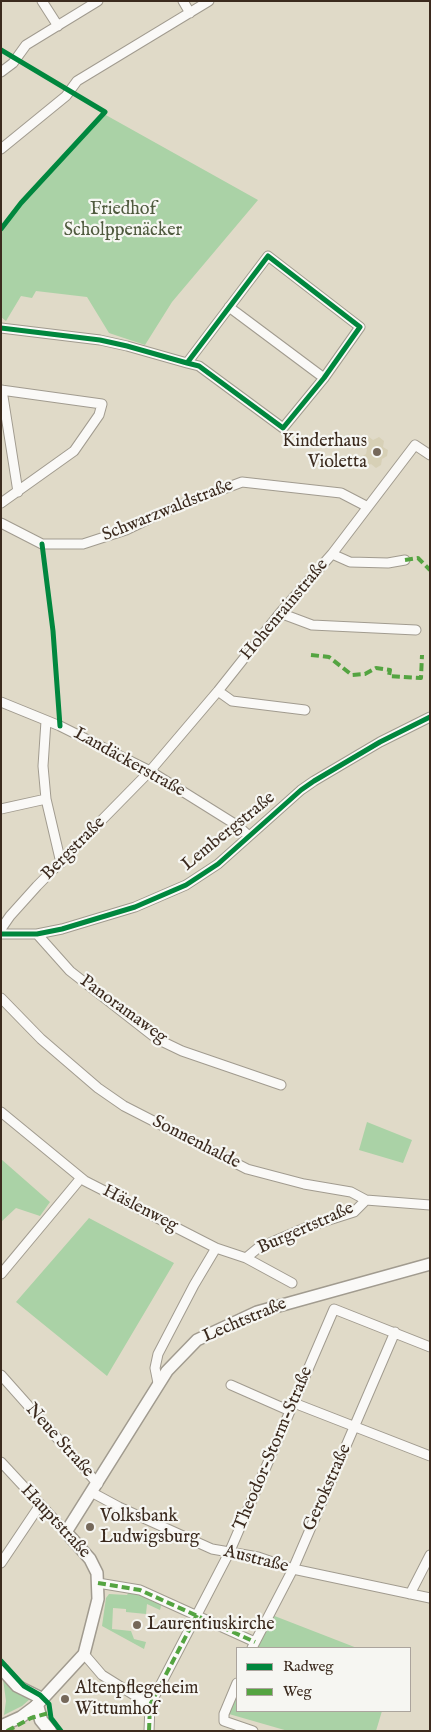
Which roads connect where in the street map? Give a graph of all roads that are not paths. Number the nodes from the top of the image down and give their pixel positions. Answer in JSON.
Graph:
{"nodes":[{"id":1,"x":42,"y":1,"type":"edge"},
{"id":2,"x":98,"y":1,"type":"edge"},
{"id":3,"x":183,"y":1,"type":"edge"},
{"id":4,"x":209,"y":1,"type":"edge"},
{"id":5,"x":190,"y":13,"type":"junction"},
{"id":6,"x":58,"y":26,"type":"junction"},
{"id":7,"x":1,"y":72,"type":"edge"},
{"id":8,"x":1,"y":149,"type":"edge"},
{"id":9,"x":230,"y":307,"type":"junction"},
{"id":10,"x":1,"y":328,"type":"edge"},
{"id":11,"x":187,"y":363,"type":"junction"},
{"id":12,"x":324,"y":378,"type":"junction"},
{"id":13,"x":2,"y":390,"type":"edge"},
{"id":14,"x":430,"y":455,"type":"edge"},
{"id":15,"x":18,"y":492,"type":"junction"},
{"id":16,"x":1,"y":503,"type":"edge"},
{"id":17,"x":366,"y":506,"type":"junction"},
{"id":18,"x":1,"y":523,"type":"edge"},
{"id":19,"x":332,"y":554,"type":"junction"},
{"id":20,"x":405,"y":560,"type":"dead end"},
{"id":21,"x":280,"y":613,"type":"junction"},
{"id":22,"x":416,"y":630,"type":"dead end"},
{"id":23,"x":218,"y":691,"type":"junction"},
{"id":24,"x":1,"y":702,"type":"edge"},
{"id":25,"x":305,"y":710,"type":"dead end"},
{"id":26,"x":430,"y":717,"type":"edge"},
{"id":27,"x":46,"y":721,"type":"junction"},
{"id":28,"x":150,"y":771,"type":"junction"},
{"id":29,"x":46,"y":798,"type":"junction"},
{"id":30,"x":1,"y":809,"type":"edge"},
{"id":31,"x":249,"y":836,"type":"junction"},
{"id":32,"x":61,"y":863,"type":"junction"},
{"id":33,"x":1,"y":929,"type":"edge"},
{"id":34,"x":1,"y":934,"type":"edge"},
{"id":35,"x":37,"y":934,"type":"junction"},
{"id":36,"x":1,"y":998,"type":"edge"},
{"id":37,"x":281,"y":1085,"type":"dead end"},
{"id":38,"x":1,"y":1112,"type":"edge"},
{"id":39,"x":81,"y":1178,"type":"junction"},
{"id":40,"x":366,"y":1200,"type":"junction"},
{"id":41,"x":430,"y":1205,"type":"edge"},
{"id":42,"x":216,"y":1248,"type":"junction"},
{"id":43,"x":246,"y":1258,"type":"junction"},
{"id":44,"x":430,"y":1264,"type":"edge"},
{"id":45,"x":1,"y":1274,"type":"edge"},
{"id":46,"x":292,"y":1283,"type":"dead end"},
{"id":47,"x":395,"y":1332,"type":"junction"},
{"id":48,"x":430,"y":1347,"type":"edge"},
{"id":49,"x":1,"y":1375,"type":"edge"},
{"id":50,"x":158,"y":1383,"type":"junction"},
{"id":51,"x":231,"y":1386,"type":"dead end"},
{"id":52,"x":292,"y":1407,"type":"junction"},
{"id":53,"x":354,"y":1428,"type":"junction"},
{"id":54,"x":430,"y":1456,"type":"edge"},
{"id":55,"x":1,"y":1462,"type":"edge"},
{"id":56,"x":95,"y":1489,"type":"junction"},
{"id":57,"x":40,"y":1505,"type":"junction"},
{"id":58,"x":66,"y":1532,"type":"junction"},
{"id":59,"x":229,"y":1553,"type":"junction"},
{"id":60,"x":430,"y":1555,"type":"edge"},
{"id":61,"x":1,"y":1563,"type":"edge"},
{"id":62,"x":293,"y":1569,"type":"junction"},
{"id":63,"x":98,"y":1583,"type":"junction"},
{"id":64,"x":410,"y":1594,"type":"junction"},
{"id":65,"x":430,"y":1598,"type":"edge"},
{"id":66,"x":197,"y":1615,"type":"junction"},
{"id":67,"x":254,"y":1645,"type":"edge"},
{"id":68,"x":84,"y":1654,"type":"junction"},
{"id":69,"x":1,"y":1668,"type":"edge"},
{"id":70,"x":236,"y":1685,"type":"edge"},
{"id":71,"x":40,"y":1702,"type":"junction"},
{"id":72,"x":150,"y":1705,"type":"junction"},
{"id":73,"x":1,"y":1726,"type":"edge"},
{"id":74,"x":50,"y":1731,"type":"edge"},
{"id":75,"x":149,"y":1731,"type":"edge"},
{"id":76,"x":253,"y":1731,"type":"edge"}],
"edges":[{"from":1,"to":6,"type":"street"},
{"from":2,"to":6,"type":"street"},
{"from":3,"to":5,"type":"street"},
{"from":4,"to":5,"type":"street"},
{"from":5,"to":8,"type":"street"},
{"from":6,"to":7,"type":"street"},
{"from":9,"to":11,"type":"street"},
{"from":9,"to":12,"type":"street"},
{"from":9,"to":12,"type":"street"},
{"from":10,"to":11,"type":"street"},
{"from":11,"to":12,"type":"street"},
{"from":13,"to":15,"type":"street"},
{"from":13,"to":15,"type":"street"},
{"from":14,"to":17,"type":"street","name":"Hohenrainstraße"},
{"from":15,"to":16,"type":"street"},
{"from":17,"to":18,"type":"street","name":"Schwarzwaldstraße"},
{"from":17,"to":19,"type":"street","name":"Hohenrainstraße"},
{"from":19,"to":20,"type":"street"},
{"from":19,"to":21,"type":"street","name":"Hohenrainstraße"},
{"from":21,"to":22,"type":"street"},
{"from":21,"to":23,"type":"street","name":"Hohenrainstraße"},
{"from":23,"to":25,"type":"street"},
{"from":23,"to":28,"type":"street","name":"Hohenrainstraße"},
{"from":24,"to":27,"type":"street","name":"Landäckerstraße"},
{"from":26,"to":31,"type":"street","name":"Lembergstraße"},
{"from":27,"to":28,"type":"street","name":"Landäckerstraße"},
{"from":27,"to":29,"type":"street"},
{"from":28,"to":31,"type":"street","name":"Landäckerstraße"},
{"from":28,"to":32,"type":"street","name":"Bergstraße"},
{"from":29,"to":30,"type":"street"},
{"from":29,"to":32,"type":"street"},
{"from":31,"to":35,"type":"street","name":"Lembergstraße"},
{"from":32,"to":33,"type":"street","name":"Bergstraße"},
{"from":34,"to":35,"type":"street","name":"Lembergstraße"},
{"from":35,"to":37,"type":"street","name":"Panoramaweg"},
{"from":36,"to":40,"type":"street","name":"Sonnenhalde"},
{"from":38,"to":39,"type":"street","name":"Häslenweg"},
{"from":39,"to":42,"type":"street","name":"Häslenweg"},
{"from":39,"to":45,"type":"street"},
{"from":40,"to":41,"type":"street","name":"Sonnenhalde"},
{"from":40,"to":43,"type":"street","name":"Burgertstraße"},
{"from":42,"to":43,"type":"street","name":"Häslenweg"},
{"from":42,"to":50,"type":"street"},
{"from":43,"to":46,"type":"street","name":"Häslenweg"},
{"from":44,"to":50,"type":"street","name":"Lechtstraße"},
{"from":47,"to":48,"type":"street"},
{"from":47,"to":52,"type":"street","name":"Theodor-Storm-Straße"},
{"from":47,"to":53,"type":"street","name":"Gerokstraße"},
{"from":49,"to":56,"type":"street","name":"Neue Straße"},
{"from":50,"to":56,"type":"street","name":"Lechtstraße"},
{"from":51,"to":52,"type":"street"},
{"from":52,"to":53,"type":"street"},
{"from":52,"to":59,"type":"street","name":"Theodor-Storm-Straße"},
{"from":53,"to":54,"type":"street"},
{"from":53,"to":62,"type":"street","name":"Gerokstraße"},
{"from":55,"to":57,"type":"street","name":"Hauptstraße"},
{"from":56,"to":58,"type":"street","name":"Lechtstraße"},
{"from":56,"to":59,"type":"street","name":"Austraße"},
{"from":57,"to":58,"type":"street","name":"Hauptstraße"},
{"from":57,"to":61,"type":"street"},
{"from":58,"to":63,"type":"street","name":"Hauptstraße"},
{"from":59,"to":62,"type":"street","name":"Austraße"},
{"from":59,"to":66,"type":"street","name":"Theodor-Storm-Straße"},
{"from":60,"to":64,"type":"street"},
{"from":62,"to":64,"type":"street","name":"Austraße"},
{"from":62,"to":67,"type":"street","name":"Gerokstraße"},
{"from":63,"to":66,"type":"street"},
{"from":63,"to":68,"type":"street","name":"Hauptstraße"},
{"from":64,"to":65,"type":"street","name":"Austraße"},
{"from":66,"to":67,"type":"street"},
{"from":66,"to":72,"type":"street","name":"Theodor-Storm-Straße"},
{"from":68,"to":71,"type":"street","name":"Hauptstraße"},
{"from":68,"to":72,"type":"street"},
{"from":69,"to":71,"type":"street"},
{"from":70,"to":76,"type":"street"},
{"from":71,"to":73,"type":"street","name":"Hauptstraße"},
{"from":71,"to":74,"type":"main road"},
{"from":72,"to":75,"type":"street"}]}
